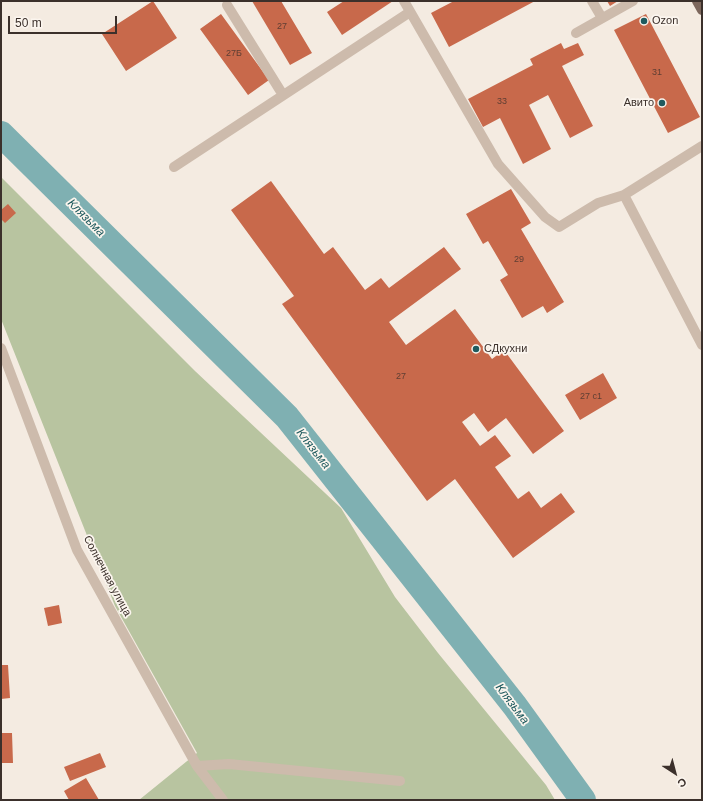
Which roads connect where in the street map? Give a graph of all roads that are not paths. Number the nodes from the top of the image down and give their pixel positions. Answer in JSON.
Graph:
{"nodes":[{"id":1,"x":404,"y":1,"type":"edge"},
{"id":2,"x":592,"y":1,"type":"edge"},
{"id":3,"x":634,"y":1,"type":"edge"},
{"id":4,"x":697,"y":1,"type":"edge"},
{"id":5,"x":227,"y":5,"type":"dead end"},
{"id":6,"x":702,"y":10,"type":"edge"},
{"id":7,"x":410,"y":12,"type":"junction"},
{"id":8,"x":602,"y":18,"type":"junction"},
{"id":9,"x":576,"y":32,"type":"dead end"},
{"id":10,"x":283,"y":95,"type":"junction"},
{"id":11,"x":702,"y":146,"type":"edge"},
{"id":12,"x":174,"y":167,"type":"dead end"},
{"id":13,"x":624,"y":195,"type":"junction"},
{"id":14,"x":702,"y":345,"type":"edge"},
{"id":15,"x":1,"y":348,"type":"edge"},
{"id":16,"x":197,"y":766,"type":"junction"},
{"id":17,"x":400,"y":781,"type":"dead end"},
{"id":18,"x":223,"y":800,"type":"edge"}],
"edges":[{"from":1,"to":7,"type":"street"},
{"from":2,"to":8,"type":"street"},
{"from":3,"to":8,"type":"street"},
{"from":4,"to":6,"type":"main road"},
{"from":5,"to":10,"type":"street"},
{"from":7,"to":10,"type":"street"},
{"from":7,"to":13,"type":"street"},
{"from":8,"to":9,"type":"street"},
{"from":10,"to":12,"type":"street"},
{"from":11,"to":13,"type":"street"},
{"from":13,"to":14,"type":"street"},
{"from":15,"to":16,"type":"street","name":"Солнечная улица"},
{"from":16,"to":17,"type":"street"},
{"from":16,"to":18,"type":"street","name":"Солнечная улица"}]}
